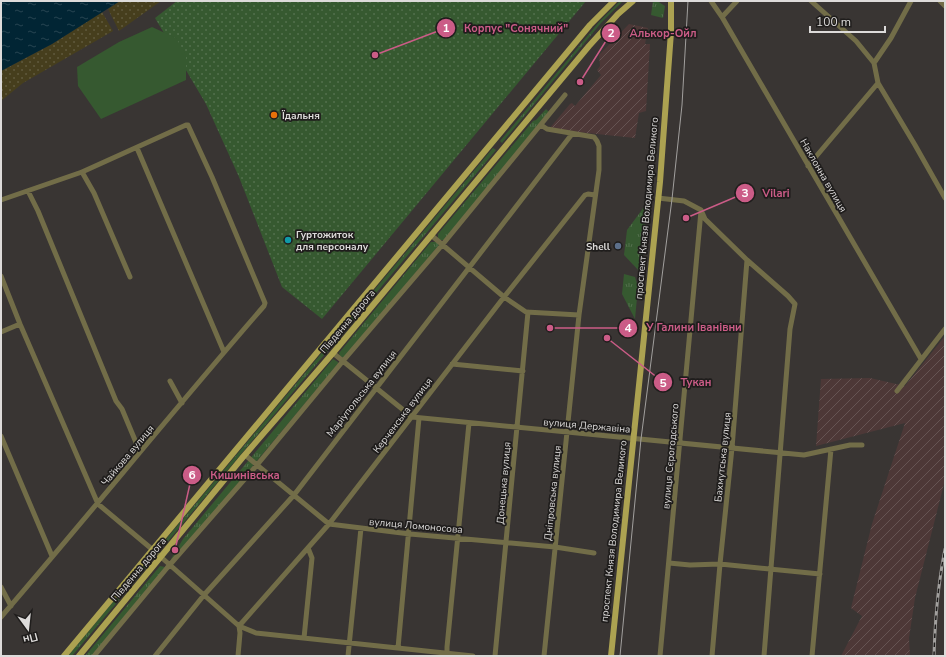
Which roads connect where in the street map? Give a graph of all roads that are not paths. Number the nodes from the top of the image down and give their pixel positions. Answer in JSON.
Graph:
{"nodes":[{"id":1,"x":614,"y":1,"type":"edge"},
{"id":2,"x":633,"y":1,"type":"edge"},
{"id":3,"x":671,"y":1,"type":"edge"},
{"id":4,"x":711,"y":1,"type":"edge"},
{"id":5,"x":737,"y":1,"type":"edge"},
{"id":6,"x":811,"y":1,"type":"edge"},
{"id":7,"x":911,"y":1,"type":"edge"},
{"id":8,"x":940,"y":1,"type":"edge"},
{"id":9,"x":945,"y":6,"type":"edge"},
{"id":10,"x":722,"y":17,"type":"junction"},
{"id":11,"x":874,"y":63,"type":"junction"},
{"id":12,"x":878,"y":83,"type":"junction"},
{"id":13,"x":565,"y":95,"type":"dead end"},
{"id":14,"x":541,"y":125,"type":"junction"},
{"id":15,"x":572,"y":134,"type":"junction"},
{"id":16,"x":494,"y":140,"type":"junction"},
{"id":17,"x":137,"y":148,"type":"junction"},
{"id":18,"x":504,"y":149,"type":"junction"},
{"id":19,"x":808,"y":166,"type":"junction"},
{"id":20,"x":82,"y":172,"type":"junction"},
{"id":21,"x":28,"y":190,"type":"junction"},
{"id":22,"x":595,"y":194,"type":"junction"},
{"id":23,"x":658,"y":198,"type":"junction"},
{"id":24,"x":945,"y":198,"type":"edge"},
{"id":25,"x":1,"y":200,"type":"edge"},
{"id":26,"x":701,"y":210,"type":"junction"},
{"id":27,"x":431,"y":235,"type":"junction"},
{"id":28,"x":443,"y":244,"type":"junction"},
{"id":29,"x":747,"y":260,"type":"junction"},
{"id":30,"x":469,"y":267,"type":"junction"},
{"id":31,"x":1,"y":276,"type":"edge"},
{"id":32,"x":130,"y":277,"type":"dead end"},
{"id":33,"x":504,"y":296,"type":"junction"},
{"id":34,"x":528,"y":312,"type":"junction"},
{"id":35,"x":579,"y":315,"type":"junction"},
{"id":36,"x":20,"y":324,"type":"junction"},
{"id":37,"x":945,"y":329,"type":"edge"},
{"id":38,"x":1,"y":332,"type":"edge"},
{"id":39,"x":224,"y":352,"type":"junction"},
{"id":40,"x":333,"y":353,"type":"junction"},
{"id":41,"x":921,"y":359,"type":"junction"},
{"id":42,"x":343,"y":361,"type":"junction"},
{"id":43,"x":452,"y":364,"type":"junction"},
{"id":44,"x":523,"y":371,"type":"junction"},
{"id":45,"x":170,"y":381,"type":"dead end"},
{"id":46,"x":376,"y":388,"type":"junction"},
{"id":47,"x":897,"y":391,"type":"dead end"},
{"id":48,"x":182,"y":403,"type":"junction"},
{"id":49,"x":412,"y":417,"type":"junction"},
{"id":50,"x":419,"y":418,"type":"junction"},
{"id":51,"x":469,"y":423,"type":"junction"},
{"id":52,"x":517,"y":427,"type":"junction"},
{"id":53,"x":567,"y":432,"type":"junction"},
{"id":54,"x":1,"y":436,"type":"edge"},
{"id":55,"x":633,"y":438,"type":"junction"},
{"id":56,"x":680,"y":442,"type":"junction"},
{"id":57,"x":862,"y":445,"type":"dead end"},
{"id":58,"x":732,"y":448,"type":"junction"},
{"id":59,"x":831,"y":449,"type":"junction"},
{"id":60,"x":140,"y":452,"type":"junction"},
{"id":61,"x":781,"y":452,"type":"junction"},
{"id":62,"x":245,"y":455,"type":"junction"},
{"id":63,"x":257,"y":465,"type":"junction"},
{"id":64,"x":294,"y":495,"type":"junction"},
{"id":65,"x":98,"y":504,"type":"junction"},
{"id":66,"x":329,"y":524,"type":"junction"},
{"id":67,"x":361,"y":528,"type":"junction"},
{"id":68,"x":410,"y":534,"type":"junction"},
{"id":69,"x":458,"y":538,"type":"junction"},
{"id":70,"x":505,"y":543,"type":"junction"},
{"id":71,"x":555,"y":547,"type":"junction"},
{"id":72,"x":308,"y":548,"type":"junction"},
{"id":73,"x":153,"y":550,"type":"junction"},
{"id":74,"x":594,"y":553,"type":"dead end"},
{"id":75,"x":52,"y":556,"type":"junction"},
{"id":76,"x":161,"y":558,"type":"junction"},
{"id":77,"x":669,"y":563,"type":"junction"},
{"id":78,"x":720,"y":564,"type":"junction"},
{"id":79,"x":170,"y":566,"type":"junction"},
{"id":80,"x":772,"y":569,"type":"junction"},
{"id":81,"x":820,"y":574,"type":"junction"},
{"id":82,"x":1,"y":586,"type":"edge"},
{"id":83,"x":204,"y":595,"type":"junction"},
{"id":84,"x":10,"y":606,"type":"junction"},
{"id":85,"x":1,"y":617,"type":"edge"},
{"id":86,"x":239,"y":626,"type":"junction"},
{"id":87,"x":304,"y":638,"type":"junction"},
{"id":88,"x":350,"y":643,"type":"junction"},
{"id":89,"x":398,"y":648,"type":"junction"},
{"id":90,"x":447,"y":655,"type":"edge"},
{"id":91,"x":64,"y":656,"type":"edge"},
{"id":92,"x":79,"y":656,"type":"edge"},
{"id":93,"x":94,"y":656,"type":"edge"},
{"id":94,"x":155,"y":656,"type":"edge"},
{"id":95,"x":238,"y":656,"type":"edge"},
{"id":96,"x":348,"y":656,"type":"edge"},
{"id":97,"x":473,"y":656,"type":"edge"},
{"id":98,"x":495,"y":656,"type":"edge"},
{"id":99,"x":544,"y":656,"type":"edge"},
{"id":100,"x":611,"y":656,"type":"edge"},
{"id":101,"x":660,"y":656,"type":"edge"},
{"id":102,"x":712,"y":656,"type":"edge"},
{"id":103,"x":764,"y":656,"type":"edge"},
{"id":104,"x":812,"y":656,"type":"edge"}],
"edges":[{"from":1,"to":16,"type":"main road","name":"Південна дорога"},
{"from":2,"to":18,"type":"main road","name":"Південна дорога"},
{"from":3,"to":23,"type":"main road","name":"проспект Князя Володимира Великого"},
{"from":4,"to":10,"type":"street","name":"Наклонна вулиця"},
{"from":5,"to":10,"type":"street"},
{"from":6,"to":11,"type":"street"},
{"from":7,"to":11,"type":"street"},
{"from":8,"to":9,"type":"street"},
{"from":10,"to":19,"type":"street","name":"Наклонна вулиця"},
{"from":11,"to":12,"type":"street"},
{"from":12,"to":19,"type":"street"},
{"from":12,"to":24,"type":"street"},
{"from":13,"to":14,"type":"street"},
{"from":14,"to":15,"type":"street"},
{"from":14,"to":28,"type":"street"},
{"from":15,"to":22,"type":"street","name":"Дніпровська вулиця"},
{"from":15,"to":30,"type":"street","name":"Маріупольська вулиця"},
{"from":16,"to":18,"type":"main road"},
{"from":16,"to":73,"type":"main road","name":"Південна дорога"},
{"from":17,"to":20,"type":"street"},
{"from":17,"to":39,"type":"street"},
{"from":17,"to":39,"type":"street","name":"Чайкова вулиця"},
{"from":18,"to":27,"type":"main road","name":"Південна дорога"},
{"from":19,"to":41,"type":"street","name":"Наклонна вулиця"},
{"from":20,"to":21,"type":"street"},
{"from":20,"to":32,"type":"street"},
{"from":21,"to":25,"type":"street"},
{"from":21,"to":60,"type":"street"},
{"from":22,"to":33,"type":"street","name":"Керченська вулиця"},
{"from":22,"to":35,"type":"street","name":"Дніпровська вулиця"},
{"from":23,"to":26,"type":"street"},
{"from":23,"to":55,"type":"main road","name":"проспект Князя Володимира Великого"},
{"from":26,"to":29,"type":"street"},
{"from":26,"to":56,"type":"street","name":"вулиця Сєрогодського"},
{"from":27,"to":28,"type":"street"},
{"from":27,"to":40,"type":"main road","name":"Південна дорога"},
{"from":28,"to":30,"type":"street"},
{"from":28,"to":42,"type":"street"},
{"from":29,"to":58,"type":"street","name":"Бахмутська вулиця"},
{"from":29,"to":61,"type":"street"},
{"from":30,"to":33,"type":"street"},
{"from":30,"to":46,"type":"street","name":"Маріупольська вулиця"},
{"from":31,"to":36,"type":"street"},
{"from":33,"to":34,"type":"street"},
{"from":33,"to":43,"type":"street","name":"Керченська вулиця"},
{"from":34,"to":35,"type":"street"},
{"from":34,"to":44,"type":"street","name":"Донецька вулиця"},
{"from":35,"to":53,"type":"street","name":"Дніпровська вулиця"},
{"from":36,"to":38,"type":"street"},
{"from":36,"to":65,"type":"street"},
{"from":37,"to":41,"type":"street"},
{"from":39,"to":48,"type":"street","name":"Чайкова вулиця"},
{"from":40,"to":42,"type":"street"},
{"from":40,"to":62,"type":"main road","name":"Південна дорога"},
{"from":41,"to":47,"type":"street"},
{"from":42,"to":46,"type":"street"},
{"from":42,"to":63,"type":"street"},
{"from":43,"to":44,"type":"street"},
{"from":43,"to":49,"type":"street","name":"Керченська вулиця"},
{"from":44,"to":52,"type":"street","name":"Донецька вулиця"},
{"from":45,"to":48,"type":"street"},
{"from":46,"to":49,"type":"street"},
{"from":46,"to":64,"type":"street","name":"Маріупольська вулиця"},
{"from":48,"to":60,"type":"street","name":"Чайкова вулиця"},
{"from":49,"to":50,"type":"street","name":"вулиця Державіна"},
{"from":49,"to":66,"type":"street","name":"Керченська вулиця"},
{"from":50,"to":51,"type":"street","name":"вулиця Державіна"},
{"from":50,"to":68,"type":"street"},
{"from":51,"to":52,"type":"street","name":"вулиця Державіна"},
{"from":51,"to":69,"type":"street"},
{"from":52,"to":53,"type":"street","name":"вулиця Державіна"},
{"from":52,"to":70,"type":"street","name":"Донецька вулиця"},
{"from":53,"to":55,"type":"street","name":"вулиця Державіна"},
{"from":53,"to":71,"type":"street","name":"Дніпровська вулиця"},
{"from":54,"to":75,"type":"street"},
{"from":55,"to":56,"type":"street","name":"вулиця Державіна"},
{"from":55,"to":100,"type":"main road","name":"проспект Князя Володимира Великого"},
{"from":56,"to":58,"type":"street","name":"вулиця Державіна"},
{"from":56,"to":77,"type":"street","name":"вулиця Сєрогодського"},
{"from":57,"to":59,"type":"street","name":"вулиця Державіна"},
{"from":58,"to":61,"type":"street","name":"вулиця Державіна"},
{"from":58,"to":78,"type":"street","name":"Бахмутська вулиця"},
{"from":59,"to":61,"type":"street","name":"вулиця Державіна"},
{"from":59,"to":81,"type":"street"},
{"from":60,"to":65,"type":"street","name":"Чайкова вулиця"},
{"from":61,"to":80,"type":"street"},
{"from":62,"to":63,"type":"street"},
{"from":62,"to":76,"type":"main road","name":"Південна дорога"},
{"from":63,"to":64,"type":"street"},
{"from":63,"to":79,"type":"street"},
{"from":64,"to":66,"type":"street"},
{"from":64,"to":83,"type":"street","name":"Маріупольська вулиця"},
{"from":65,"to":73,"type":"street"},
{"from":65,"to":75,"type":"street","name":"Чайкова вулиця"},
{"from":66,"to":67,"type":"street","name":"вулиця Ломоносова"},
{"from":66,"to":72,"type":"street","name":"Керченська вулиця"},
{"from":67,"to":68,"type":"street","name":"вулиця Ломоносова"},
{"from":67,"to":88,"type":"street"},
{"from":68,"to":69,"type":"street","name":"вулиця Ломоносова"},
{"from":68,"to":89,"type":"street"},
{"from":69,"to":70,"type":"street","name":"вулиця Ломоносова"},
{"from":69,"to":90,"type":"street"},
{"from":70,"to":71,"type":"street","name":"вулиця Ломоносова"},
{"from":70,"to":98,"type":"street","name":"Донецька вулиця"},
{"from":71,"to":74,"type":"street","name":"вулиця Ломоносова"},
{"from":71,"to":99,"type":"street","name":"Дніпровська вулиця"},
{"from":72,"to":86,"type":"street","name":"Керченська вулиця"},
{"from":72,"to":87,"type":"street"},
{"from":73,"to":76,"type":"street"},
{"from":73,"to":91,"type":"main road","name":"Південна дорога"},
{"from":75,"to":84,"type":"street","name":"Чайкова вулиця"},
{"from":76,"to":79,"type":"street"},
{"from":76,"to":92,"type":"main road","name":"Південна дорога"},
{"from":77,"to":78,"type":"street"},
{"from":77,"to":101,"type":"street","name":"вулиця Сєрогодського"},
{"from":78,"to":80,"type":"street"},
{"from":78,"to":102,"type":"street","name":"Бахмутська вулиця"},
{"from":79,"to":83,"type":"street"},
{"from":79,"to":93,"type":"street"},
{"from":80,"to":81,"type":"street"},
{"from":80,"to":103,"type":"street"},
{"from":81,"to":104,"type":"street"},
{"from":82,"to":84,"type":"street"},
{"from":83,"to":86,"type":"street"},
{"from":83,"to":94,"type":"street","name":"Маріупольська вулиця"},
{"from":84,"to":85,"type":"street","name":"Чайкова вулиця"},
{"from":86,"to":87,"type":"street"},
{"from":86,"to":95,"type":"street"},
{"from":87,"to":88,"type":"street"},
{"from":88,"to":89,"type":"street"},
{"from":88,"to":96,"type":"street"},
{"from":89,"to":90,"type":"street"},
{"from":90,"to":97,"type":"street"}]}
